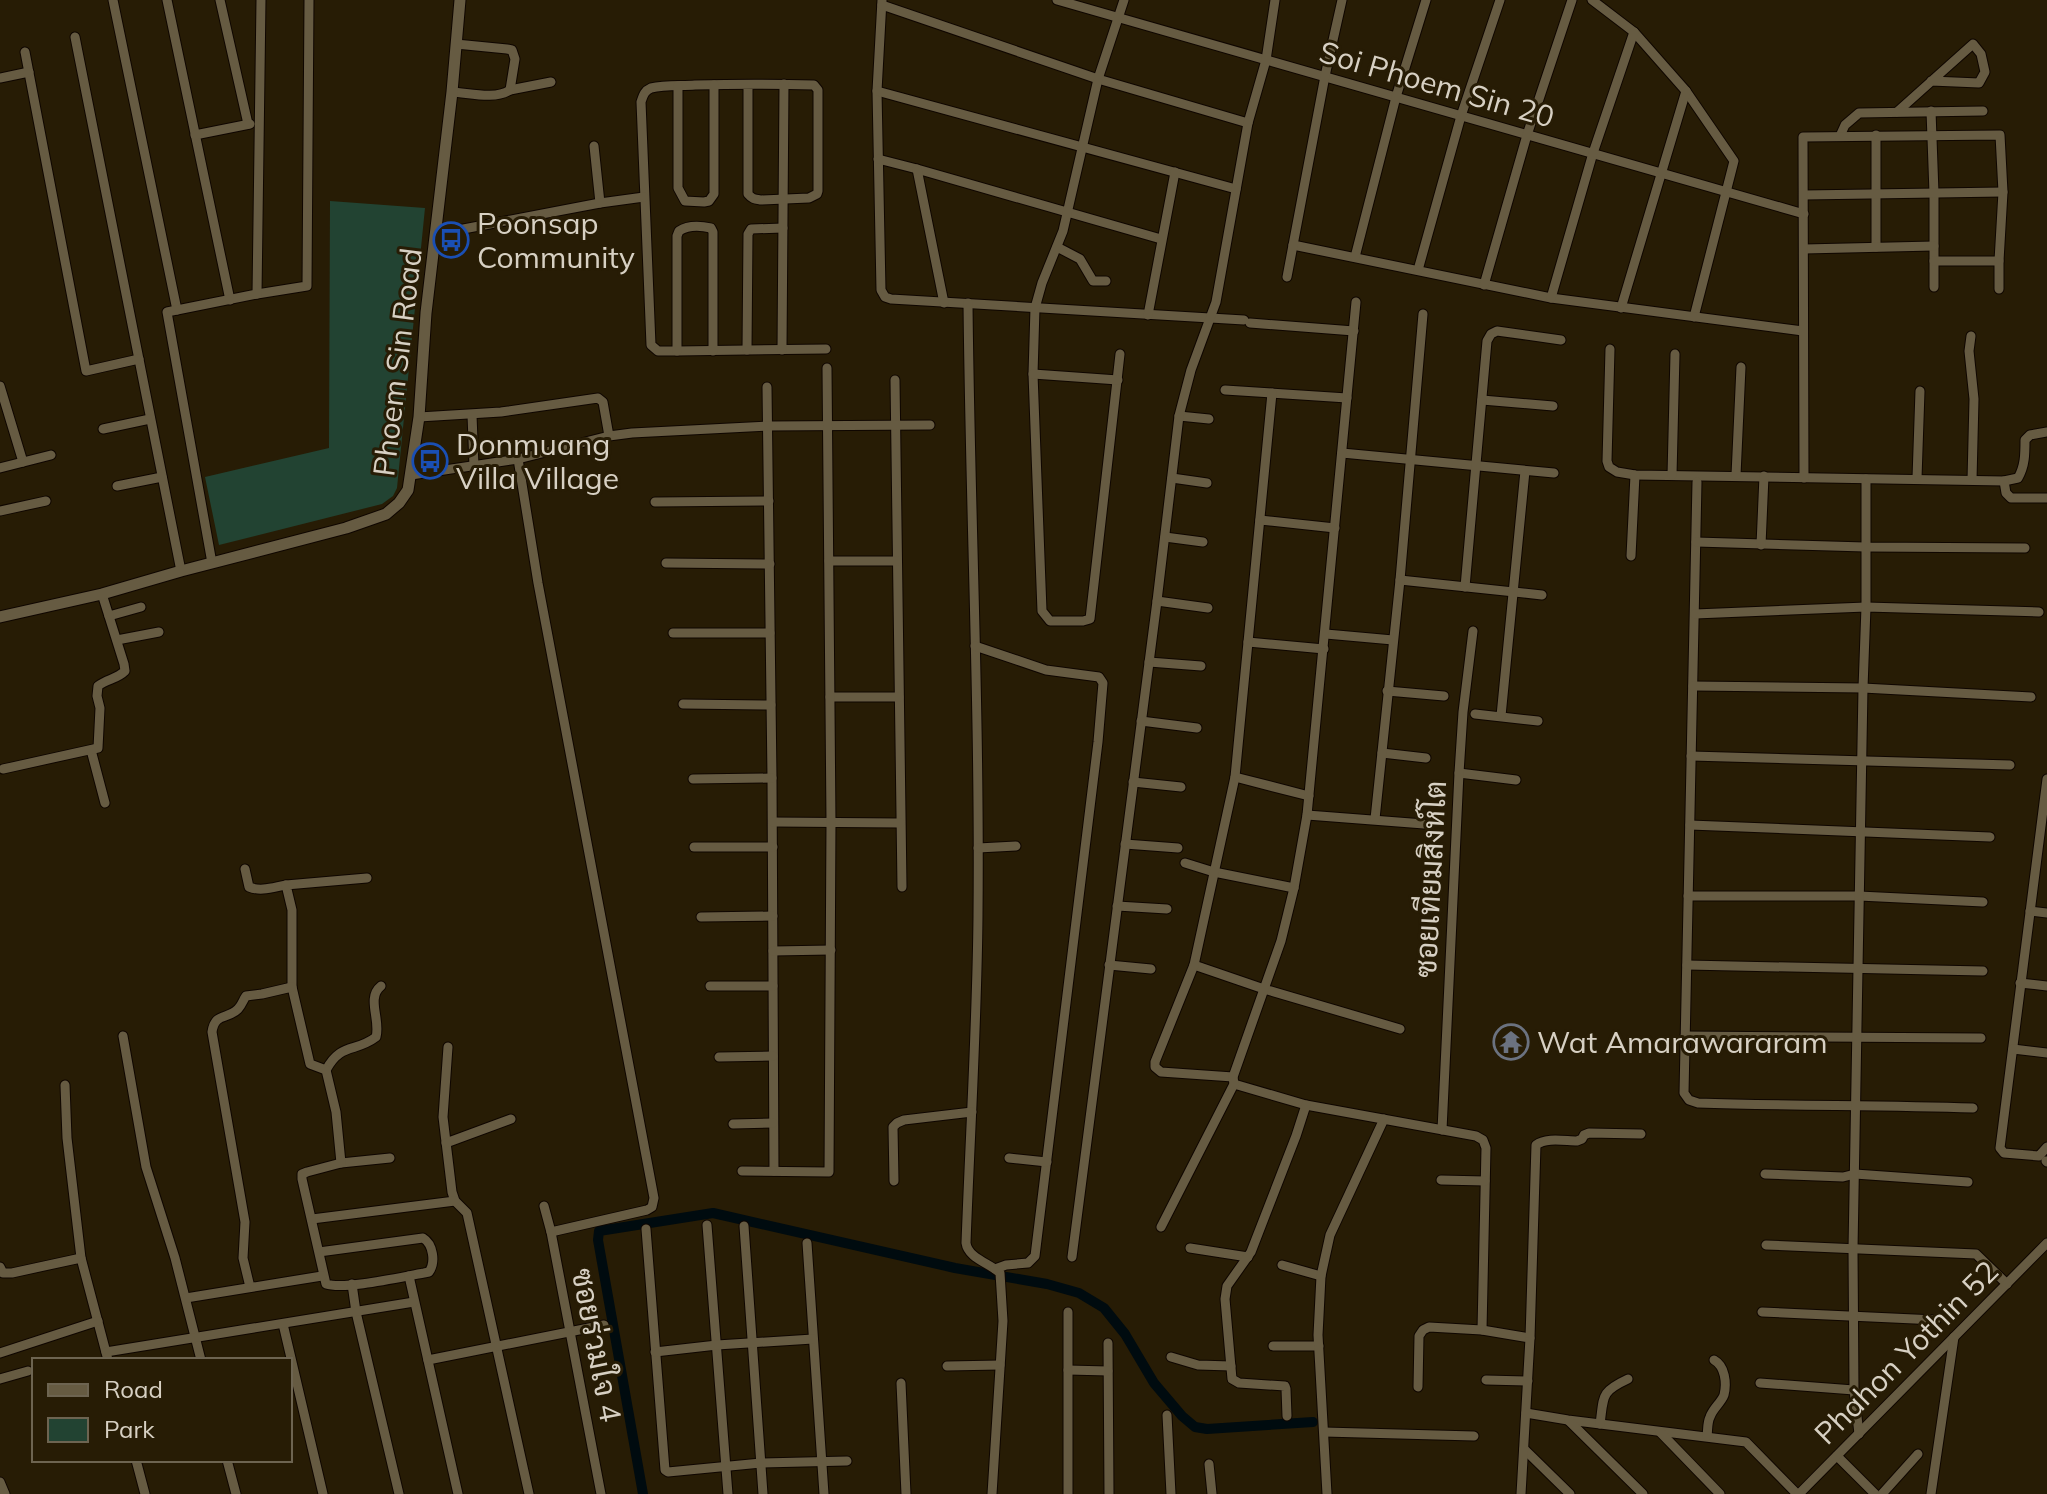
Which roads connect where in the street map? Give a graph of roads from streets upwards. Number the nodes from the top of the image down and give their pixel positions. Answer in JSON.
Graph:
{"nodes":[{"id":1,"x":113,"y":0,"type":"edge"},
{"id":2,"x":167,"y":0,"type":"edge"},
{"id":3,"x":220,"y":0,"type":"edge"},
{"id":4,"x":261,"y":0,"type":"edge"},
{"id":5,"x":309,"y":0,"type":"edge"},
{"id":6,"x":460,"y":0,"type":"edge"},
{"id":7,"x":1057,"y":0,"type":"edge"},
{"id":8,"x":1124,"y":0,"type":"edge"},
{"id":9,"x":1275,"y":0,"type":"edge"},
{"id":10,"x":1342,"y":0,"type":"edge"},
{"id":11,"x":1426,"y":0,"type":"edge"},
{"id":12,"x":1500,"y":0,"type":"edge"},
{"id":13,"x":1572,"y":0,"type":"edge"},
{"id":14,"x":1592,"y":0,"type":"edge"},
{"id":15,"x":882,"y":2,"type":"edge"},
{"id":16,"x":1604,"y":4,"type":"edge"},
{"id":17,"x":1119,"y":18,"type":"junction"},
{"id":18,"x":1634,"y":32,"type":"junction"},
{"id":19,"x":75,"y":37,"type":"dead end"},
{"id":20,"x":456,"y":44,"type":"junction"},
{"id":21,"x":25,"y":52,"type":"dead end"},
{"id":22,"x":1266,"y":60,"type":"junction"},
{"id":23,"x":29,"y":72,"type":"junction"},
{"id":24,"x":1325,"y":76,"type":"junction"},
{"id":25,"x":0,"y":78,"type":"edge"},
{"id":26,"x":1098,"y":79,"type":"junction"},
{"id":27,"x":1931,"y":81,"type":"junction"},
{"id":28,"x":551,"y":82,"type":"dead end"},
{"id":29,"x":784,"y":84,"type":"junction"},
{"id":30,"x":714,"y":85,"type":"junction"},
{"id":31,"x":748,"y":85,"type":"junction"},
{"id":32,"x":678,"y":86,"type":"junction"},
{"id":33,"x":510,"y":90,"type":"junction"},
{"id":34,"x":877,"y":91,"type":"junction"},
{"id":35,"x":1686,"y":91,"type":"junction"},
{"id":36,"x":452,"y":92,"type":"junction"},
{"id":37,"x":1396,"y":97,"type":"junction"},
{"id":38,"x":1931,"y":111,"type":"junction"},
{"id":39,"x":1983,"y":111,"type":"dead end"},
{"id":40,"x":1897,"y":112,"type":"junction"},
{"id":41,"x":1461,"y":116,"type":"junction"},
{"id":42,"x":259,"y":122,"type":"junction"},
{"id":43,"x":1248,"y":123,"type":"junction"},
{"id":44,"x":248,"y":124,"type":"junction"},
{"id":45,"x":195,"y":135,"type":"junction"},
{"id":46,"x":1527,"y":135,"type":"junction"},
{"id":47,"x":1876,"y":135,"type":"junction"},
{"id":48,"x":1932,"y":135,"type":"junction"},
{"id":49,"x":1840,"y":136,"type":"junction"},
{"id":50,"x":594,"y":146,"type":"dead end"},
{"id":51,"x":1081,"y":146,"type":"junction"},
{"id":52,"x":1593,"y":153,"type":"junction"},
{"id":53,"x":878,"y":159,"type":"junction"},
{"id":54,"x":917,"y":169,"type":"junction"},
{"id":55,"x":1175,"y":172,"type":"junction"},
{"id":56,"x":1661,"y":173,"type":"junction"},
{"id":57,"x":1236,"y":189,"type":"junction"},
{"id":58,"x":1727,"y":192,"type":"junction"},
{"id":59,"x":2003,"y":192,"type":"junction"},
{"id":60,"x":1934,"y":193,"type":"junction"},
{"id":61,"x":1876,"y":194,"type":"junction"},
{"id":62,"x":1804,"y":195,"type":"junction"},
{"id":63,"x":644,"y":197,"type":"junction"},
{"id":64,"x":784,"y":199,"type":"junction"},
{"id":65,"x":600,"y":203,"type":"junction"},
{"id":66,"x":1066,"y":212,"type":"junction"},
{"id":67,"x":1804,"y":214,"type":"junction"},
{"id":68,"x":783,"y":228,"type":"junction"},
{"id":69,"x":437,"y":234,"type":"junction"},
{"id":70,"x":1161,"y":239,"type":"junction"},
{"id":71,"x":1293,"y":245,"type":"junction"},
{"id":72,"x":1934,"y":246,"type":"junction"},
{"id":73,"x":1057,"y":247,"type":"junction"},
{"id":74,"x":1876,"y":247,"type":"junction"},
{"id":75,"x":1804,"y":249,"type":"junction"},
{"id":76,"x":1355,"y":257,"type":"junction"},
{"id":77,"x":1934,"y":261,"type":"junction"},
{"id":78,"x":1999,"y":261,"type":"junction"},
{"id":79,"x":1418,"y":270,"type":"junction"},
{"id":80,"x":1287,"y":277,"type":"dead end"},
{"id":81,"x":1106,"y":281,"type":"dead end"},
{"id":82,"x":1484,"y":285,"type":"junction"},
{"id":83,"x":1934,"y":287,"type":"dead end"},
{"id":84,"x":1999,"y":289,"type":"dead end"},
{"id":85,"x":257,"y":294,"type":"junction"},
{"id":86,"x":1551,"y":298,"type":"junction"},
{"id":87,"x":230,"y":300,"type":"junction"},
{"id":88,"x":1356,"y":302,"type":"dead end"},
{"id":89,"x":944,"y":303,"type":"junction"},
{"id":90,"x":968,"y":303,"type":"junction"},
{"id":91,"x":1035,"y":308,"type":"junction"},
{"id":92,"x":1621,"y":308,"type":"junction"},
{"id":93,"x":177,"y":310,"type":"junction"},
{"id":94,"x":1423,"y":314,"type":"dead end"},
{"id":95,"x":1148,"y":315,"type":"junction"},
{"id":96,"x":1211,"y":317,"type":"junction"},
{"id":97,"x":1694,"y":317,"type":"junction"},
{"id":98,"x":1354,"y":331,"type":"junction"},
{"id":99,"x":1803,"y":331,"type":"junction"},
{"id":100,"x":1971,"y":336,"type":"dead end"},
{"id":101,"x":1561,"y":340,"type":"dead end"},
{"id":102,"x":826,"y":349,"type":"dead end"},
{"id":103,"x":1610,"y":349,"type":"dead end"},
{"id":104,"x":747,"y":350,"type":"junction"},
{"id":105,"x":782,"y":350,"type":"junction"},
{"id":106,"x":677,"y":351,"type":"junction"},
{"id":107,"x":713,"y":351,"type":"junction"},
{"id":108,"x":1120,"y":354,"type":"dead end"},
{"id":109,"x":1675,"y":354,"type":"dead end"},
{"id":110,"x":139,"y":359,"type":"junction"},
{"id":111,"x":1741,"y":367,"type":"dead end"},
{"id":112,"x":827,"y":368,"type":"dead end"},
{"id":113,"x":1033,"y":374,"type":"junction"},
{"id":114,"x":895,"y":380,"type":"dead end"},
{"id":115,"x":1118,"y":380,"type":"junction"},
{"id":116,"x":0,"y":386,"type":"edge"},
{"id":117,"x":767,"y":387,"type":"dead end"},
{"id":118,"x":1225,"y":390,"type":"dead end"},
{"id":119,"x":1920,"y":391,"type":"dead end"},
{"id":120,"x":1272,"y":393,"type":"junction"},
{"id":121,"x":1347,"y":398,"type":"junction"},
{"id":122,"x":1482,"y":400,"type":"junction"},
{"id":123,"x":1553,"y":406,"type":"dead end"},
{"id":124,"x":472,"y":415,"type":"junction"},
{"id":125,"x":1179,"y":416,"type":"junction"},
{"id":126,"x":419,"y":417,"type":"junction"},
{"id":127,"x":150,"y":419,"type":"junction"},
{"id":128,"x":1209,"y":419,"type":"dead end"},
{"id":129,"x":828,"y":425,"type":"junction"},
{"id":130,"x":930,"y":425,"type":"dead end"},
{"id":131,"x":768,"y":426,"type":"junction"},
{"id":132,"x":895,"y":426,"type":"junction"},
{"id":133,"x":103,"y":429,"type":"dead end"},
{"id":134,"x":2047,"y":432,"type":"edge"},
{"id":135,"x":609,"y":436,"type":"junction"},
{"id":136,"x":1342,"y":453,"type":"junction"},
{"id":137,"x":51,"y":455,"type":"dead end"},
{"id":138,"x":518,"y":459,"type":"junction"},
{"id":139,"x":1410,"y":460,"type":"junction"},
{"id":140,"x":23,"y":462,"type":"junction"},
{"id":141,"x":474,"y":466,"type":"junction"},
{"id":142,"x":1476,"y":466,"type":"junction"},
{"id":143,"x":0,"y":468,"type":"edge"},
{"id":144,"x":1525,"y":471,"type":"junction"},
{"id":145,"x":1554,"y":473,"type":"dead end"},
{"id":146,"x":411,"y":475,"type":"junction"},
{"id":147,"x":1635,"y":475,"type":"junction"},
{"id":148,"x":1672,"y":475,"type":"junction"},
{"id":149,"x":1736,"y":475,"type":"junction"},
{"id":150,"x":1764,"y":476,"type":"junction"},
{"id":151,"x":162,"y":477,"type":"junction"},
{"id":152,"x":1172,"y":478,"type":"junction"},
{"id":153,"x":1804,"y":478,"type":"junction"},
{"id":154,"x":1917,"y":478,"type":"junction"},
{"id":155,"x":1866,"y":479,"type":"junction"},
{"id":156,"x":1972,"y":480,"type":"junction"},
{"id":157,"x":2004,"y":481,"type":"junction"},
{"id":158,"x":1697,"y":482,"type":"dead end"},
{"id":159,"x":1207,"y":483,"type":"dead end"},
{"id":160,"x":117,"y":486,"type":"dead end"},
{"id":161,"x":2047,"y":498,"type":"edge"},
{"id":162,"x":46,"y":501,"type":"dead end"},
{"id":163,"x":769,"y":501,"type":"junction"},
{"id":164,"x":655,"y":502,"type":"dead end"},
{"id":165,"x":1,"y":508,"type":"edge"},
{"id":166,"x":1260,"y":520,"type":"junction"},
{"id":167,"x":1335,"y":528,"type":"junction"},
{"id":168,"x":1165,"y":537,"type":"junction"},
{"id":169,"x":1203,"y":542,"type":"dead end"},
{"id":170,"x":1696,"y":542,"type":"junction"},
{"id":171,"x":1761,"y":545,"type":"junction"},
{"id":172,"x":1865,"y":547,"type":"junction"},
{"id":173,"x":2025,"y":548,"type":"dead end"},
{"id":174,"x":1631,"y":556,"type":"dead end"},
{"id":175,"x":829,"y":561,"type":"junction"},
{"id":176,"x":897,"y":561,"type":"junction"},
{"id":177,"x":212,"y":563,"type":"junction"},
{"id":178,"x":666,"y":563,"type":"dead end"},
{"id":179,"x":770,"y":564,"type":"junction"},
{"id":180,"x":181,"y":571,"type":"junction"},
{"id":181,"x":1400,"y":580,"type":"junction"},
{"id":182,"x":1465,"y":587,"type":"junction"},
{"id":183,"x":1512,"y":592,"type":"junction"},
{"id":184,"x":102,"y":594,"type":"junction"},
{"id":185,"x":1542,"y":595,"type":"dead end"},
{"id":186,"x":1157,"y":601,"type":"junction"},
{"id":187,"x":141,"y":607,"type":"dead end"},
{"id":188,"x":1866,"y":607,"type":"junction"},
{"id":189,"x":1208,"y":608,"type":"dead end"},
{"id":190,"x":2039,"y":612,"type":"dead end"},
{"id":191,"x":1695,"y":614,"type":"junction"},
{"id":192,"x":109,"y":616,"type":"junction"},
{"id":193,"x":0,"y":617,"type":"edge"},
{"id":194,"x":1473,"y":631,"type":"dead end"},
{"id":195,"x":159,"y":632,"type":"dead end"},
{"id":196,"x":673,"y":633,"type":"dead end"},
{"id":197,"x":770,"y":633,"type":"junction"},
{"id":198,"x":1326,"y":634,"type":"junction"},
{"id":199,"x":117,"y":640,"type":"junction"},
{"id":200,"x":1393,"y":640,"type":"junction"},
{"id":201,"x":1248,"y":642,"type":"junction"},
{"id":202,"x":975,"y":646,"type":"junction"},
{"id":203,"x":1324,"y":649,"type":"junction"},
{"id":204,"x":1149,"y":662,"type":"junction"},
{"id":205,"x":1201,"y":666,"type":"dead end"},
{"id":206,"x":1693,"y":686,"type":"junction"},
{"id":207,"x":1863,"y":688,"type":"junction"},
{"id":208,"x":1387,"y":691,"type":"junction"},
{"id":209,"x":1444,"y":696,"type":"dead end"},
{"id":210,"x":830,"y":697,"type":"junction"},
{"id":211,"x":899,"y":697,"type":"junction"},
{"id":212,"x":2031,"y":697,"type":"dead end"},
{"id":213,"x":683,"y":704,"type":"dead end"},
{"id":214,"x":771,"y":705,"type":"junction"},
{"id":215,"x":1475,"y":714,"type":"dead end"},
{"id":216,"x":1501,"y":716,"type":"junction"},
{"id":217,"x":1141,"y":721,"type":"junction"},
{"id":218,"x":1538,"y":721,"type":"dead end"},
{"id":219,"x":1197,"y":728,"type":"dead end"},
{"id":220,"x":91,"y":750,"type":"junction"},
{"id":221,"x":1382,"y":753,"type":"junction"},
{"id":222,"x":1691,"y":756,"type":"junction"},
{"id":223,"x":1426,"y":758,"type":"dead end"},
{"id":224,"x":1862,"y":761,"type":"junction"},
{"id":225,"x":2010,"y":765,"type":"dead end"},
{"id":226,"x":3,"y":769,"type":"dead end"},
{"id":227,"x":1459,"y":773,"type":"junction"},
{"id":228,"x":1235,"y":777,"type":"junction"},
{"id":229,"x":772,"y":778,"type":"junction"},
{"id":230,"x":693,"y":779,"type":"dead end"},
{"id":231,"x":2047,"y":779,"type":"edge"},
{"id":232,"x":1516,"y":780,"type":"dead end"},
{"id":233,"x":1133,"y":782,"type":"junction"},
{"id":234,"x":1181,"y":787,"type":"dead end"},
{"id":235,"x":1309,"y":796,"type":"junction"},
{"id":236,"x":105,"y":803,"type":"dead end"},
{"id":237,"x":1307,"y":815,"type":"junction"},
{"id":238,"x":1375,"y":819,"type":"junction"},
{"id":239,"x":773,"y":822,"type":"junction"},
{"id":240,"x":831,"y":822,"type":"junction"},
{"id":241,"x":900,"y":823,"type":"junction"},
{"id":242,"x":1424,"y":824,"type":"dead end"},
{"id":243,"x":1690,"y":825,"type":"junction"},
{"id":244,"x":1861,"y":831,"type":"junction"},
{"id":245,"x":1990,"y":837,"type":"dead end"},
{"id":246,"x":2043,"y":840,"type":"edge"},
{"id":247,"x":1125,"y":844,"type":"junction"},
{"id":248,"x":1016,"y":846,"type":"dead end"},
{"id":249,"x":694,"y":847,"type":"dead end"},
{"id":250,"x":773,"y":847,"type":"junction"},
{"id":251,"x":978,"y":848,"type":"junction"},
{"id":252,"x":1178,"y":848,"type":"dead end"},
{"id":253,"x":1185,"y":863,"type":"dead end"},
{"id":254,"x":245,"y":869,"type":"dead end"},
{"id":255,"x":1214,"y":872,"type":"junction"},
{"id":256,"x":367,"y":878,"type":"dead end"},
{"id":257,"x":286,"y":885,"type":"junction"},
{"id":258,"x":902,"y":887,"type":"dead end"},
{"id":259,"x":1294,"y":888,"type":"junction"},
{"id":260,"x":1688,"y":896,"type":"junction"},
{"id":261,"x":1859,"y":896,"type":"junction"},
{"id":262,"x":1983,"y":902,"type":"dead end"},
{"id":263,"x":1117,"y":906,"type":"junction"},
{"id":264,"x":1167,"y":909,"type":"dead end"},
{"id":265,"x":2030,"y":911,"type":"junction"},
{"id":266,"x":2047,"y":913,"type":"edge"},
{"id":267,"x":773,"y":916,"type":"junction"},
{"id":268,"x":701,"y":917,"type":"dead end"},
{"id":269,"x":831,"y":950,"type":"junction"},
{"id":270,"x":773,"y":951,"type":"junction"},
{"id":271,"x":1109,"y":965,"type":"junction"},
{"id":272,"x":1194,"y":965,"type":"junction"},
{"id":273,"x":1687,"y":965,"type":"junction"},
{"id":274,"x":1151,"y":969,"type":"dead end"},
{"id":275,"x":1858,"y":969,"type":"junction"},
{"id":276,"x":1983,"y":971,"type":"dead end"},
{"id":277,"x":2020,"y":983,"type":"junction"},
{"id":278,"x":381,"y":986,"type":"dead end"},
{"id":279,"x":710,"y":986,"type":"dead end"},
{"id":280,"x":773,"y":986,"type":"junction"},
{"id":281,"x":2047,"y":986,"type":"edge"},
{"id":282,"x":292,"y":987,"type":"junction"},
{"id":283,"x":1264,"y":989,"type":"junction"},
{"id":284,"x":1400,"y":1029,"type":"dead end"},
{"id":285,"x":123,"y":1036,"type":"dead end"},
{"id":286,"x":1685,"y":1036,"type":"junction"},
{"id":287,"x":1857,"y":1038,"type":"junction"},
{"id":288,"x":1981,"y":1038,"type":"dead end"},
{"id":289,"x":448,"y":1047,"type":"dead end"},
{"id":290,"x":2013,"y":1049,"type":"junction"},
{"id":291,"x":2047,"y":1053,"type":"edge"},
{"id":292,"x":773,"y":1056,"type":"junction"},
{"id":293,"x":719,"y":1057,"type":"dead end"},
{"id":294,"x":326,"y":1070,"type":"junction"},
{"id":295,"x":1234,"y":1081,"type":"junction"},
{"id":296,"x":65,"y":1085,"type":"dead end"},
{"id":297,"x":1306,"y":1105,"type":"junction"},
{"id":298,"x":1856,"y":1105,"type":"junction"},
{"id":299,"x":1973,"y":1108,"type":"dead end"},
{"id":300,"x":972,"y":1112,"type":"junction"},
{"id":301,"x":511,"y":1119,"type":"dead end"},
{"id":302,"x":1384,"y":1119,"type":"junction"},
{"id":303,"x":773,"y":1123,"type":"junction"},
{"id":304,"x":733,"y":1124,"type":"dead end"},
{"id":305,"x":1442,"y":1130,"type":"junction"},
{"id":306,"x":1641,"y":1134,"type":"dead end"},
{"id":307,"x":446,"y":1143,"type":"junction"},
{"id":308,"x":2047,"y":1147,"type":"edge"},
{"id":309,"x":390,"y":1158,"type":"dead end"},
{"id":310,"x":1009,"y":1158,"type":"dead end"},
{"id":311,"x":1047,"y":1162,"type":"junction"},
{"id":312,"x":341,"y":1163,"type":"junction"},
{"id":313,"x":742,"y":1171,"type":"dead end"},
{"id":314,"x":774,"y":1171,"type":"junction"},
{"id":315,"x":1765,"y":1174,"type":"dead end"},
{"id":316,"x":1855,"y":1174,"type":"junction"},
{"id":317,"x":1441,"y":1180,"type":"dead end"},
{"id":318,"x":894,"y":1181,"type":"dead end"},
{"id":319,"x":1485,"y":1181,"type":"junction"},
{"id":320,"x":1968,"y":1182,"type":"dead end"},
{"id":321,"x":455,"y":1201,"type":"junction"},
{"id":322,"x":544,"y":1206,"type":"dead end"},
{"id":323,"x":312,"y":1219,"type":"junction"},
{"id":324,"x":707,"y":1225,"type":"dead end"},
{"id":325,"x":744,"y":1226,"type":"dead end"},
{"id":326,"x":1161,"y":1227,"type":"dead end"},
{"id":327,"x":646,"y":1229,"type":"dead end"},
{"id":328,"x":551,"y":1232,"type":"junction"},
{"id":329,"x":807,"y":1243,"type":"dead end"},
{"id":330,"x":2047,"y":1243,"type":"edge"},
{"id":331,"x":1766,"y":1245,"type":"dead end"},
{"id":332,"x":1190,"y":1248,"type":"dead end"},
{"id":333,"x":1853,"y":1249,"type":"junction"},
{"id":334,"x":319,"y":1252,"type":"junction"},
{"id":335,"x":1072,"y":1257,"type":"dead end"},
{"id":336,"x":1248,"y":1257,"type":"junction"},
{"id":337,"x":81,"y":1258,"type":"junction"},
{"id":338,"x":1282,"y":1265,"type":"dead end"},
{"id":339,"x":0,"y":1267,"type":"edge"},
{"id":340,"x":999,"y":1275,"type":"junction"},
{"id":341,"x":322,"y":1276,"type":"junction"},
{"id":342,"x":409,"y":1276,"type":"junction"},
{"id":343,"x":1321,"y":1276,"type":"junction"},
{"id":344,"x":352,"y":1284,"type":"junction"},
{"id":345,"x":2007,"y":1284,"type":"junction"},
{"id":346,"x":250,"y":1287,"type":"junction"},
{"id":347,"x":186,"y":1298,"type":"junction"},
{"id":348,"x":414,"y":1302,"type":"junction"},
{"id":349,"x":356,"y":1312,"type":"junction"},
{"id":350,"x":1068,"y":1312,"type":"dead end"},
{"id":351,"x":1762,"y":1312,"type":"dead end"},
{"id":352,"x":1853,"y":1316,"type":"junction"},
{"id":353,"x":1936,"y":1320,"type":"dead end"},
{"id":354,"x":98,"y":1321,"type":"junction"},
{"id":355,"x":283,"y":1324,"type":"junction"},
{"id":356,"x":604,"y":1325,"type":"dead end"},
{"id":357,"x":1482,"y":1330,"type":"junction"},
{"id":358,"x":570,"y":1332,"type":"junction"},
{"id":359,"x":1954,"y":1337,"type":"junction"},
{"id":360,"x":196,"y":1338,"type":"junction"},
{"id":361,"x":1530,"y":1338,"type":"junction"},
{"id":362,"x":813,"y":1339,"type":"junction"},
{"id":363,"x":752,"y":1343,"type":"junction"},
{"id":364,"x":1108,"y":1343,"type":"dead end"},
{"id":365,"x":717,"y":1345,"type":"junction"},
{"id":366,"x":1273,"y":1346,"type":"dead end"},
{"id":367,"x":1319,"y":1346,"type":"junction"},
{"id":368,"x":496,"y":1347,"type":"junction"},
{"id":369,"x":655,"y":1352,"type":"junction"},
{"id":370,"x":0,"y":1353,"type":"edge"},
{"id":371,"x":107,"y":1356,"type":"edge"},
{"id":372,"x":1171,"y":1357,"type":"dead end"},
{"id":373,"x":201,"y":1358,"type":"edge"},
{"id":374,"x":291,"y":1358,"type":"edge"},
{"id":375,"x":428,"y":1360,"type":"junction"},
{"id":376,"x":1714,"y":1360,"type":"dead end"},
{"id":377,"x":292,"y":1362,"type":"edge"},
{"id":378,"x":1000,"y":1365,"type":"junction"},
{"id":379,"x":947,"y":1366,"type":"dead end"},
{"id":380,"x":1231,"y":1366,"type":"junction"},
{"id":381,"x":1068,"y":1370,"type":"junction"},
{"id":382,"x":28,"y":1371,"type":"dead end"},
{"id":383,"x":1108,"y":1371,"type":"junction"},
{"id":384,"x":0,"y":1379,"type":"edge"},
{"id":385,"x":1628,"y":1379,"type":"dead end"},
{"id":386,"x":1486,"y":1380,"type":"dead end"},
{"id":387,"x":1528,"y":1381,"type":"junction"},
{"id":388,"x":901,"y":1383,"type":"dead end"},
{"id":389,"x":1760,"y":1383,"type":"dead end"},
{"id":390,"x":1418,"y":1387,"type":"dead end"},
{"id":391,"x":1854,"y":1390,"type":"junction"},
{"id":392,"x":1526,"y":1413,"type":"junction"},
{"id":393,"x":1167,"y":1415,"type":"dead end"},
{"id":394,"x":1287,"y":1416,"type":"dead end"},
{"id":395,"x":1568,"y":1420,"type":"junction"},
{"id":396,"x":1600,"y":1424,"type":"junction"},
{"id":397,"x":1324,"y":1432,"type":"junction"},
{"id":398,"x":1660,"y":1432,"type":"junction"},
{"id":399,"x":1859,"y":1434,"type":"junction"},
{"id":400,"x":1474,"y":1436,"type":"dead end"},
{"id":401,"x":1707,"y":1436,"type":"junction"},
{"id":402,"x":1524,"y":1449,"type":"junction"},
{"id":403,"x":1918,"y":1454,"type":"dead end"},
{"id":404,"x":1837,"y":1456,"type":"junction"},
{"id":405,"x":847,"y":1461,"type":"dead end"},
{"id":406,"x":137,"y":1462,"type":"edge"},
{"id":407,"x":228,"y":1462,"type":"edge"},
{"id":408,"x":821,"y":1462,"type":"junction"},
{"id":409,"x":761,"y":1463,"type":"junction"},
{"id":410,"x":1209,"y":1464,"type":"dead end"},
{"id":411,"x":726,"y":1466,"type":"junction"},
{"id":412,"x":0,"y":1482,"type":"edge"},
{"id":413,"x":5,"y":1494,"type":"edge"},
{"id":414,"x":145,"y":1494,"type":"edge"},
{"id":415,"x":236,"y":1494,"type":"edge"},
{"id":416,"x":323,"y":1494,"type":"edge"},
{"id":417,"x":399,"y":1494,"type":"edge"},
{"id":418,"x":458,"y":1494,"type":"edge"},
{"id":419,"x":529,"y":1494,"type":"edge"},
{"id":420,"x":601,"y":1494,"type":"edge"},
{"id":421,"x":728,"y":1494,"type":"edge"},
{"id":422,"x":763,"y":1494,"type":"edge"},
{"id":423,"x":824,"y":1494,"type":"edge"},
{"id":424,"x":906,"y":1494,"type":"edge"},
{"id":425,"x":992,"y":1494,"type":"edge"},
{"id":426,"x":1068,"y":1494,"type":"edge"},
{"id":427,"x":1109,"y":1494,"type":"edge"},
{"id":428,"x":1171,"y":1494,"type":"edge"},
{"id":429,"x":1212,"y":1494,"type":"edge"},
{"id":430,"x":1327,"y":1494,"type":"edge"},
{"id":431,"x":1521,"y":1494,"type":"edge"},
{"id":432,"x":1570,"y":1494,"type":"edge"},
{"id":433,"x":1643,"y":1494,"type":"edge"},
{"id":434,"x":1720,"y":1494,"type":"edge"},
{"id":435,"x":1798,"y":1494,"type":"edge"},
{"id":436,"x":1875,"y":1494,"type":"edge"},
{"id":437,"x":1882,"y":1494,"type":"edge"},
{"id":438,"x":1931,"y":1494,"type":"edge"}],
"edges":[{"from":1,"to":93,"type":"street"},
{"from":2,"to":45,"type":"street"},
{"from":3,"to":44,"type":"street"},
{"from":4,"to":42,"type":"street"},
{"from":5,"to":85,"type":"street"},
{"from":6,"to":20,"type":"street","name":"Phoem Sin Road"},
{"from":7,"to":17,"type":"street","name":"Soi Phoem Sin 20"},
{"from":8,"to":17,"type":"street"},
{"from":9,"to":22,"type":"street"},
{"from":10,"to":24,"type":"street"},
{"from":11,"to":37,"type":"street"},
{"from":12,"to":41,"type":"street"},
{"from":13,"to":46,"type":"street"},
{"from":14,"to":16,"type":"street"},
{"from":15,"to":26,"type":"street"},
{"from":15,"to":34,"type":"street"},
{"from":16,"to":18,"type":"street"},
{"from":17,"to":22,"type":"street","name":"Soi Phoem Sin 20"},
{"from":17,"to":26,"type":"street"},
{"from":18,"to":35,"type":"street"},
{"from":18,"to":52,"type":"street"},
{"from":19,"to":110,"type":"street"},
{"from":20,"to":33,"type":"street"},
{"from":20,"to":36,"type":"street","name":"Phoem Sin Road"},
{"from":21,"to":23,"type":"street"},
{"from":22,"to":24,"type":"street","name":"Soi Phoem Sin 20"},
{"from":22,"to":43,"type":"street"},
{"from":23,"to":25,"type":"street"},
{"from":23,"to":110,"type":"street"},
{"from":24,"to":37,"type":"street","name":"Soi Phoem Sin 20"},
{"from":24,"to":71,"type":"street"},
{"from":26,"to":43,"type":"street"},
{"from":26,"to":51,"type":"street"},
{"from":27,"to":27,"type":"street"},
{"from":27,"to":40,"type":"street"},
{"from":28,"to":33,"type":"street"},
{"from":29,"to":31,"type":"street"},
{"from":29,"to":64,"type":"street"},
{"from":29,"to":64,"type":"street"},
{"from":30,"to":31,"type":"street"},
{"from":30,"to":32,"type":"street"},
{"from":30,"to":32,"type":"street"},
{"from":31,"to":64,"type":"street"},
{"from":32,"to":63,"type":"street"},
{"from":33,"to":36,"type":"street"},
{"from":34,"to":51,"type":"street"},
{"from":34,"to":53,"type":"street"},
{"from":35,"to":56,"type":"street"},
{"from":35,"to":58,"type":"street"},
{"from":36,"to":69,"type":"street","name":"Phoem Sin Road"},
{"from":37,"to":41,"type":"street","name":"Soi Phoem Sin 20"},
{"from":37,"to":76,"type":"street"},
{"from":38,"to":39,"type":"street"},
{"from":38,"to":40,"type":"street"},
{"from":38,"to":48,"type":"street"},
{"from":40,"to":49,"type":"street"},
{"from":41,"to":46,"type":"street","name":"Soi Phoem Sin 20"},
{"from":41,"to":79,"type":"street"},
{"from":42,"to":44,"type":"street"},
{"from":42,"to":85,"type":"street"},
{"from":43,"to":57,"type":"street"},
{"from":44,"to":45,"type":"street"},
{"from":45,"to":87,"type":"street"},
{"from":46,"to":52,"type":"street","name":"Soi Phoem Sin 20"},
{"from":46,"to":82,"type":"street"},
{"from":47,"to":48,"type":"street"},
{"from":47,"to":49,"type":"street"},
{"from":47,"to":61,"type":"street"},
{"from":48,"to":59,"type":"street"},
{"from":48,"to":60,"type":"street"},
{"from":49,"to":62,"type":"street"},
{"from":50,"to":65,"type":"street"},
{"from":51,"to":55,"type":"street"},
{"from":51,"to":66,"type":"street"},
{"from":52,"to":56,"type":"street","name":"Soi Phoem Sin 20"},
{"from":52,"to":86,"type":"street"},
{"from":53,"to":54,"type":"street"},
{"from":53,"to":89,"type":"street"},
{"from":54,"to":66,"type":"street"},
{"from":54,"to":89,"type":"street"},
{"from":55,"to":57,"type":"street"},
{"from":55,"to":70,"type":"street"},
{"from":56,"to":58,"type":"street","name":"Soi Phoem Sin 20"},
{"from":56,"to":92,"type":"street"},
{"from":57,"to":96,"type":"street"},
{"from":58,"to":67,"type":"street","name":"Soi Phoem Sin 20"},
{"from":58,"to":97,"type":"street"},
{"from":59,"to":60,"type":"street"},
{"from":59,"to":78,"type":"street"},
{"from":60,"to":61,"type":"street"},
{"from":60,"to":72,"type":"street"},
{"from":61,"to":62,"type":"street"},
{"from":61,"to":74,"type":"street"},
{"from":62,"to":67,"type":"street"},
{"from":63,"to":65,"type":"street"},
{"from":63,"to":106,"type":"street"},
{"from":64,"to":68,"type":"street"},
{"from":65,"to":69,"type":"street"},
{"from":66,"to":70,"type":"street"},
{"from":66,"to":73,"type":"street"},
{"from":67,"to":75,"type":"street"},
{"from":68,"to":104,"type":"street"},
{"from":68,"to":105,"type":"street"},
{"from":69,"to":126,"type":"street","name":"Phoem Sin Road"},
{"from":70,"to":95,"type":"street"},
{"from":71,"to":76,"type":"street"},
{"from":71,"to":80,"type":"street"},
{"from":72,"to":74,"type":"street"},
{"from":72,"to":77,"type":"street"},
{"from":73,"to":81,"type":"street"},
{"from":73,"to":91,"type":"street"},
{"from":74,"to":75,"type":"street"},
{"from":75,"to":99,"type":"street"},
{"from":76,"to":79,"type":"street"},
{"from":77,"to":78,"type":"street"},
{"from":77,"to":83,"type":"street"},
{"from":78,"to":84,"type":"street"},
{"from":79,"to":82,"type":"street"},
{"from":82,"to":86,"type":"street"},
{"from":85,"to":87,"type":"street"},
{"from":86,"to":92,"type":"street"},
{"from":87,"to":93,"type":"street"},
{"from":88,"to":98,"type":"street"},
{"from":89,"to":90,"type":"street"},
{"from":90,"to":91,"type":"street"},
{"from":90,"to":202,"type":"street"},
{"from":91,"to":95,"type":"street"},
{"from":91,"to":113,"type":"street"},
{"from":92,"to":97,"type":"street"},
{"from":93,"to":177,"type":"street"},
{"from":94,"to":139,"type":"street"},
{"from":95,"to":96,"type":"street"},
{"from":96,"to":98,"type":"street"},
{"from":96,"to":125,"type":"street"},
{"from":97,"to":99,"type":"street"},
{"from":98,"to":121,"type":"street"},
{"from":99,"to":153,"type":"street"},
{"from":100,"to":156,"type":"street"},
{"from":101,"to":122,"type":"street"},
{"from":102,"to":105,"type":"street"},
{"from":103,"to":147,"type":"street"},
{"from":104,"to":105,"type":"street"},
{"from":104,"to":107,"type":"street"},
{"from":106,"to":107,"type":"street"},
{"from":106,"to":107,"type":"street"},
{"from":108,"to":115,"type":"street"},
{"from":109,"to":148,"type":"street"},
{"from":110,"to":127,"type":"street"},
{"from":111,"to":149,"type":"street"},
{"from":112,"to":129,"type":"street"},
{"from":113,"to":115,"type":"street"},
{"from":113,"to":115,"type":"street"},
{"from":114,"to":132,"type":"street"},
{"from":116,"to":140,"type":"street"},
{"from":117,"to":131,"type":"street"},
{"from":118,"to":120,"type":"street"},
{"from":119,"to":154,"type":"street"},
{"from":120,"to":121,"type":"street"},
{"from":120,"to":166,"type":"street"},
{"from":121,"to":136,"type":"street"},
{"from":122,"to":123,"type":"street"},
{"from":122,"to":142,"type":"street"},
{"from":124,"to":126,"type":"street"},
{"from":124,"to":135,"type":"street"},
{"from":124,"to":141,"type":"street"},
{"from":125,"to":128,"type":"street"},
{"from":125,"to":152,"type":"street"},
{"from":126,"to":146,"type":"street","name":"Phoem Sin Road"},
{"from":127,"to":133,"type":"street"},
{"from":127,"to":151,"type":"street"},
{"from":129,"to":131,"type":"street"},
{"from":129,"to":132,"type":"street"},
{"from":129,"to":175,"type":"street"},
{"from":130,"to":132,"type":"street"},
{"from":131,"to":135,"type":"street"},
{"from":131,"to":163,"type":"street"},
{"from":132,"to":176,"type":"street"},
{"from":134,"to":157,"type":"street"},
{"from":135,"to":138,"type":"street"},
{"from":136,"to":139,"type":"street"},
{"from":136,"to":167,"type":"street"},
{"from":137,"to":140,"type":"street"},
{"from":138,"to":141,"type":"street"},
{"from":138,"to":328,"type":"street"},
{"from":139,"to":142,"type":"street"},
{"from":139,"to":181,"type":"street"},
{"from":140,"to":143,"type":"street"},
{"from":141,"to":146,"type":"street"},
{"from":142,"to":144,"type":"street"},
{"from":142,"to":182,"type":"street"},
{"from":144,"to":145,"type":"street"},
{"from":144,"to":183,"type":"street"},
{"from":146,"to":177,"type":"street","name":"Phoem Sin Road"},
{"from":147,"to":148,"type":"street"},
{"from":147,"to":174,"type":"street"},
{"from":148,"to":149,"type":"street"},
{"from":149,"to":150,"type":"street"},
{"from":150,"to":153,"type":"street"},
{"from":150,"to":171,"type":"street"},
{"from":151,"to":160,"type":"street"},
{"from":151,"to":180,"type":"street"},
{"from":152,"to":159,"type":"street"},
{"from":152,"to":168,"type":"street"},
{"from":153,"to":155,"type":"street"},
{"from":154,"to":155,"type":"street"},
{"from":154,"to":156,"type":"street"},
{"from":155,"to":172,"type":"street"},
{"from":156,"to":157,"type":"street"},
{"from":157,"to":161,"type":"street"},
{"from":158,"to":170,"type":"street"},
{"from":162,"to":165,"type":"street"},
{"from":163,"to":164,"type":"street"},
{"from":163,"to":179,"type":"street"},
{"from":166,"to":167,"type":"street"},
{"from":166,"to":201,"type":"street"},
{"from":167,"to":198,"type":"street"},
{"from":168,"to":169,"type":"street"},
{"from":168,"to":186,"type":"street"},
{"from":170,"to":171,"type":"street"},
{"from":170,"to":191,"type":"street"},
{"from":171,"to":172,"type":"street"},
{"from":172,"to":173,"type":"street"},
{"from":172,"to":188,"type":"street"},
{"from":175,"to":176,"type":"street"},
{"from":175,"to":210,"type":"street"},
{"from":176,"to":211,"type":"street"},
{"from":177,"to":180,"type":"street","name":"Phoem Sin Road"},
{"from":178,"to":179,"type":"street"},
{"from":179,"to":197,"type":"street"},
{"from":180,"to":184,"type":"street","name":"Phoem Sin Road"},
{"from":181,"to":182,"type":"street"},
{"from":181,"to":200,"type":"street"},
{"from":182,"to":183,"type":"street"},
{"from":183,"to":185,"type":"street"},
{"from":183,"to":216,"type":"street"},
{"from":184,"to":192,"type":"street"},
{"from":184,"to":193,"type":"street","name":"Phoem Sin Road"},
{"from":186,"to":189,"type":"street"},
{"from":186,"to":204,"type":"street"},
{"from":187,"to":192,"type":"street"},
{"from":188,"to":190,"type":"street"},
{"from":188,"to":191,"type":"street"},
{"from":188,"to":207,"type":"street"},
{"from":191,"to":206,"type":"street"},
{"from":192,"to":199,"type":"street"},
{"from":194,"to":227,"type":"street","name":"ซอยเทียมสิงห์โต"},
{"from":195,"to":199,"type":"street"},
{"from":196,"to":197,"type":"street"},
{"from":197,"to":214,"type":"street"},
{"from":198,"to":200,"type":"street"},
{"from":198,"to":203,"type":"street"},
{"from":199,"to":220,"type":"street"},
{"from":200,"to":208,"type":"street"},
{"from":201,"to":203,"type":"street"},
{"from":201,"to":228,"type":"street"},
{"from":202,"to":251,"type":"street"},
{"from":202,"to":311,"type":"street"},
{"from":203,"to":235,"type":"street"},
{"from":204,"to":205,"type":"street"},
{"from":204,"to":217,"type":"street"},
{"from":206,"to":207,"type":"street"},
{"from":206,"to":222,"type":"street"},
{"from":207,"to":212,"type":"street"},
{"from":207,"to":224,"type":"street"},
{"from":208,"to":209,"type":"street"},
{"from":208,"to":221,"type":"street"},
{"from":210,"to":211,"type":"street"},
{"from":210,"to":240,"type":"street"},
{"from":211,"to":241,"type":"street"},
{"from":213,"to":214,"type":"street"},
{"from":214,"to":229,"type":"street"},
{"from":215,"to":216,"type":"street"},
{"from":216,"to":218,"type":"street"},
{"from":217,"to":219,"type":"street"},
{"from":217,"to":233,"type":"street"},
{"from":220,"to":226,"type":"street"},
{"from":220,"to":236,"type":"street"},
{"from":221,"to":223,"type":"street"},
{"from":221,"to":238,"type":"street"},
{"from":222,"to":224,"type":"street"},
{"from":222,"to":243,"type":"street"},
{"from":224,"to":225,"type":"street"},
{"from":224,"to":244,"type":"street"},
{"from":227,"to":232,"type":"street"},
{"from":227,"to":305,"type":"street","name":"ซอยเทียมสิงห์โต"},
{"from":228,"to":235,"type":"street"},
{"from":228,"to":255,"type":"street"},
{"from":229,"to":230,"type":"street"},
{"from":229,"to":239,"type":"street"},
{"from":231,"to":246,"type":"street"},
{"from":233,"to":234,"type":"street"},
{"from":233,"to":247,"type":"street"},
{"from":235,"to":237,"type":"street"},
{"from":237,"to":238,"type":"street"},
{"from":237,"to":259,"type":"street"},
{"from":238,"to":242,"type":"street"},
{"from":239,"to":240,"type":"street"},
{"from":239,"to":250,"type":"street"},
{"from":240,"to":241,"type":"street"},
{"from":240,"to":269,"type":"street"},
{"from":241,"to":258,"type":"street"},
{"from":243,"to":244,"type":"street"},
{"from":243,"to":260,"type":"street"},
{"from":244,"to":245,"type":"street"},
{"from":244,"to":261,"type":"street"},
{"from":246,"to":265,"type":"street"},
{"from":247,"to":252,"type":"street"},
{"from":247,"to":263,"type":"street"},
{"from":248,"to":251,"type":"street"},
{"from":249,"to":250,"type":"street"},
{"from":250,"to":267,"type":"street"},
{"from":251,"to":300,"type":"street"},
{"from":253,"to":255,"type":"street"},
{"from":254,"to":257,"type":"street"},
{"from":255,"to":259,"type":"street"},
{"from":255,"to":272,"type":"street"},
{"from":256,"to":257,"type":"street"},
{"from":257,"to":282,"type":"street"},
{"from":259,"to":283,"type":"street"},
{"from":260,"to":261,"type":"street"},
{"from":260,"to":273,"type":"street"},
{"from":261,"to":262,"type":"street"},
{"from":261,"to":275,"type":"street"},
{"from":263,"to":264,"type":"street"},
{"from":263,"to":271,"type":"street"},
{"from":265,"to":266,"type":"street"},
{"from":265,"to":277,"type":"street"},
{"from":267,"to":268,"type":"street"},
{"from":267,"to":270,"type":"street"},
{"from":269,"to":270,"type":"street"},
{"from":269,"to":314,"type":"street"},
{"from":270,"to":280,"type":"street"},
{"from":271,"to":274,"type":"street"},
{"from":271,"to":335,"type":"street"},
{"from":272,"to":283,"type":"street"},
{"from":272,"to":295,"type":"street"},
{"from":273,"to":275,"type":"street"},
{"from":273,"to":286,"type":"street"},
{"from":275,"to":276,"type":"street"},
{"from":275,"to":287,"type":"street"},
{"from":277,"to":281,"type":"street"},
{"from":277,"to":290,"type":"street"},
{"from":278,"to":294,"type":"street"},
{"from":279,"to":280,"type":"street"},
{"from":280,"to":292,"type":"street"},
{"from":282,"to":294,"type":"street"},
{"from":282,"to":346,"type":"street"},
{"from":283,"to":284,"type":"street"},
{"from":283,"to":295,"type":"street"},
{"from":285,"to":347,"type":"street"},
{"from":286,"to":287,"type":"street"},
{"from":286,"to":298,"type":"street"},
{"from":287,"to":288,"type":"street"},
{"from":287,"to":298,"type":"street"},
{"from":289,"to":307,"type":"street"},
{"from":290,"to":291,"type":"street"},
{"from":290,"to":308,"type":"street"},
{"from":292,"to":293,"type":"street"},
{"from":292,"to":303,"type":"street"},
{"from":294,"to":312,"type":"street"},
{"from":295,"to":297,"type":"street"},
{"from":295,"to":326,"type":"street"},
{"from":296,"to":337,"type":"street"},
{"from":297,"to":302,"type":"street"},
{"from":297,"to":336,"type":"street"},
{"from":298,"to":299,"type":"street"},
{"from":298,"to":316,"type":"street"},
{"from":300,"to":318,"type":"street"},
{"from":300,"to":340,"type":"street"},
{"from":301,"to":307,"type":"street"},
{"from":302,"to":305,"type":"street"},
{"from":302,"to":343,"type":"street"},
{"from":303,"to":304,"type":"street"},
{"from":303,"to":314,"type":"street"},
{"from":305,"to":319,"type":"street"},
{"from":306,"to":361,"type":"street"},
{"from":307,"to":321,"type":"street"},
{"from":309,"to":312,"type":"street"},
{"from":310,"to":311,"type":"street"},
{"from":311,"to":340,"type":"street"},
{"from":312,"to":323,"type":"street"},
{"from":313,"to":314,"type":"street"},
{"from":315,"to":316,"type":"street"},
{"from":316,"to":320,"type":"street"},
{"from":316,"to":333,"type":"street"},
{"from":317,"to":319,"type":"street"},
{"from":319,"to":357,"type":"street"},
{"from":321,"to":323,"type":"street"},
{"from":321,"to":368,"type":"street"},
{"from":322,"to":328,"type":"street","name":"ซอยร่วมใจ 4"},
{"from":323,"to":334,"type":"street"},
{"from":324,"to":365,"type":"street"},
{"from":325,"to":363,"type":"street"},
{"from":327,"to":369,"type":"street"},
{"from":328,"to":358,"type":"street","name":"ซอยร่วมใจ 4"},
{"from":329,"to":362,"type":"street"},
{"from":330,"to":345,"type":"street","name":"Phahon Yothin 52"},
{"from":331,"to":333,"type":"street"},
{"from":332,"to":336,"type":"street"},
{"from":333,"to":345,"type":"street"},
{"from":333,"to":352,"type":"street"},
{"from":334,"to":341,"type":"street"},
{"from":334,"to":342,"type":"street"},
{"from":336,"to":380,"type":"street"},
{"from":337,"to":339,"type":"street"},
{"from":337,"to":354,"type":"street"},
{"from":338,"to":343,"type":"street"},
{"from":340,"to":378,"type":"street"},
{"from":341,"to":344,"type":"street"},
{"from":341,"to":346,"type":"street"},
{"from":342,"to":344,"type":"street"},
{"from":342,"to":348,"type":"street"},
{"from":343,"to":367,"type":"street"},
{"from":344,"to":349,"type":"street"},
{"from":345,"to":359,"type":"street","name":"Phahon Yothin 52"},
{"from":346,"to":347,"type":"street"},
{"from":347,"to":360,"type":"street"},
{"from":348,"to":349,"type":"street"},
{"from":348,"to":375,"type":"street"},
{"from":349,"to":355,"type":"street"},
{"from":349,"to":417,"type":"street"},
{"from":350,"to":381,"type":"street"},
{"from":351,"to":352,"type":"street"},
{"from":352,"to":353,"type":"street"},
{"from":352,"to":391,"type":"street"},
{"from":354,"to":370,"type":"street"},
{"from":354,"to":371,"type":"street"},
{"from":355,"to":360,"type":"street"},
{"from":355,"to":374,"type":"street"},
{"from":356,"to":358,"type":"street"},
{"from":357,"to":361,"type":"street"},
{"from":357,"to":390,"type":"street"},
{"from":358,"to":368,"type":"street"},
{"from":358,"to":420,"type":"street","name":"ซอยร่วมใจ 4"},
{"from":359,"to":399,"type":"street","name":"Phahon Yothin 52"},
{"from":359,"to":438,"type":"street"},
{"from":360,"to":371,"type":"street"},
{"from":360,"to":373,"type":"street"},
{"from":361,"to":387,"type":"street"},
{"from":362,"to":363,"type":"street"},
{"from":362,"to":408,"type":"street"},
{"from":363,"to":365,"type":"street"},
{"from":363,"to":409,"type":"street"},
{"from":364,"to":383,"type":"street"},
{"from":365,"to":369,"type":"street"},
{"from":365,"to":411,"type":"street"},
{"from":366,"to":367,"type":"street"},
{"from":367,"to":397,"type":"street"},
{"from":368,"to":375,"type":"street"},
{"from":368,"to":419,"type":"street"},
{"from":369,"to":411,"type":"street"},
{"from":372,"to":380,"type":"street"},
{"from":375,"to":418,"type":"street"},
{"from":376,"to":401,"type":"street"},
{"from":377,"to":416,"type":"street"},
{"from":378,"to":379,"type":"street"},
{"from":378,"to":425,"type":"street"},
{"from":380,"to":394,"type":"street"},
{"from":381,"to":383,"type":"street"},
{"from":381,"to":426,"type":"street"},
{"from":382,"to":384,"type":"street"},
{"from":383,"to":427,"type":"street"},
{"from":385,"to":396,"type":"street"},
{"from":386,"to":387,"type":"street"},
{"from":387,"to":392,"type":"street"},
{"from":388,"to":424,"type":"street"},
{"from":389,"to":391,"type":"street"},
{"from":391,"to":399,"type":"street"},
{"from":392,"to":395,"type":"street"},
{"from":392,"to":402,"type":"street"},
{"from":393,"to":428,"type":"street"},
{"from":395,"to":396,"type":"street"},
{"from":395,"to":433,"type":"street"},
{"from":396,"to":398,"type":"street"},
{"from":397,"to":400,"type":"street"},
{"from":397,"to":430,"type":"street"},
{"from":398,"to":401,"type":"street"},
{"from":398,"to":434,"type":"street"},
{"from":399,"to":404,"type":"street","name":"Phahon Yothin 52"},
{"from":401,"to":435,"type":"street"},
{"from":402,"to":431,"type":"street"},
{"from":402,"to":432,"type":"street"},
{"from":403,"to":437,"type":"street"},
{"from":404,"to":435,"type":"street","name":"Phahon Yothin 52"},
{"from":404,"to":436,"type":"street"},
{"from":405,"to":408,"type":"street"},
{"from":406,"to":414,"type":"street"},
{"from":407,"to":415,"type":"street"},
{"from":408,"to":409,"type":"street"},
{"from":408,"to":423,"type":"street"},
{"from":409,"to":411,"type":"street"},
{"from":409,"to":422,"type":"street"},
{"from":410,"to":429,"type":"street"},
{"from":411,"to":421,"type":"street"},
{"from":412,"to":413,"type":"street"}]}
